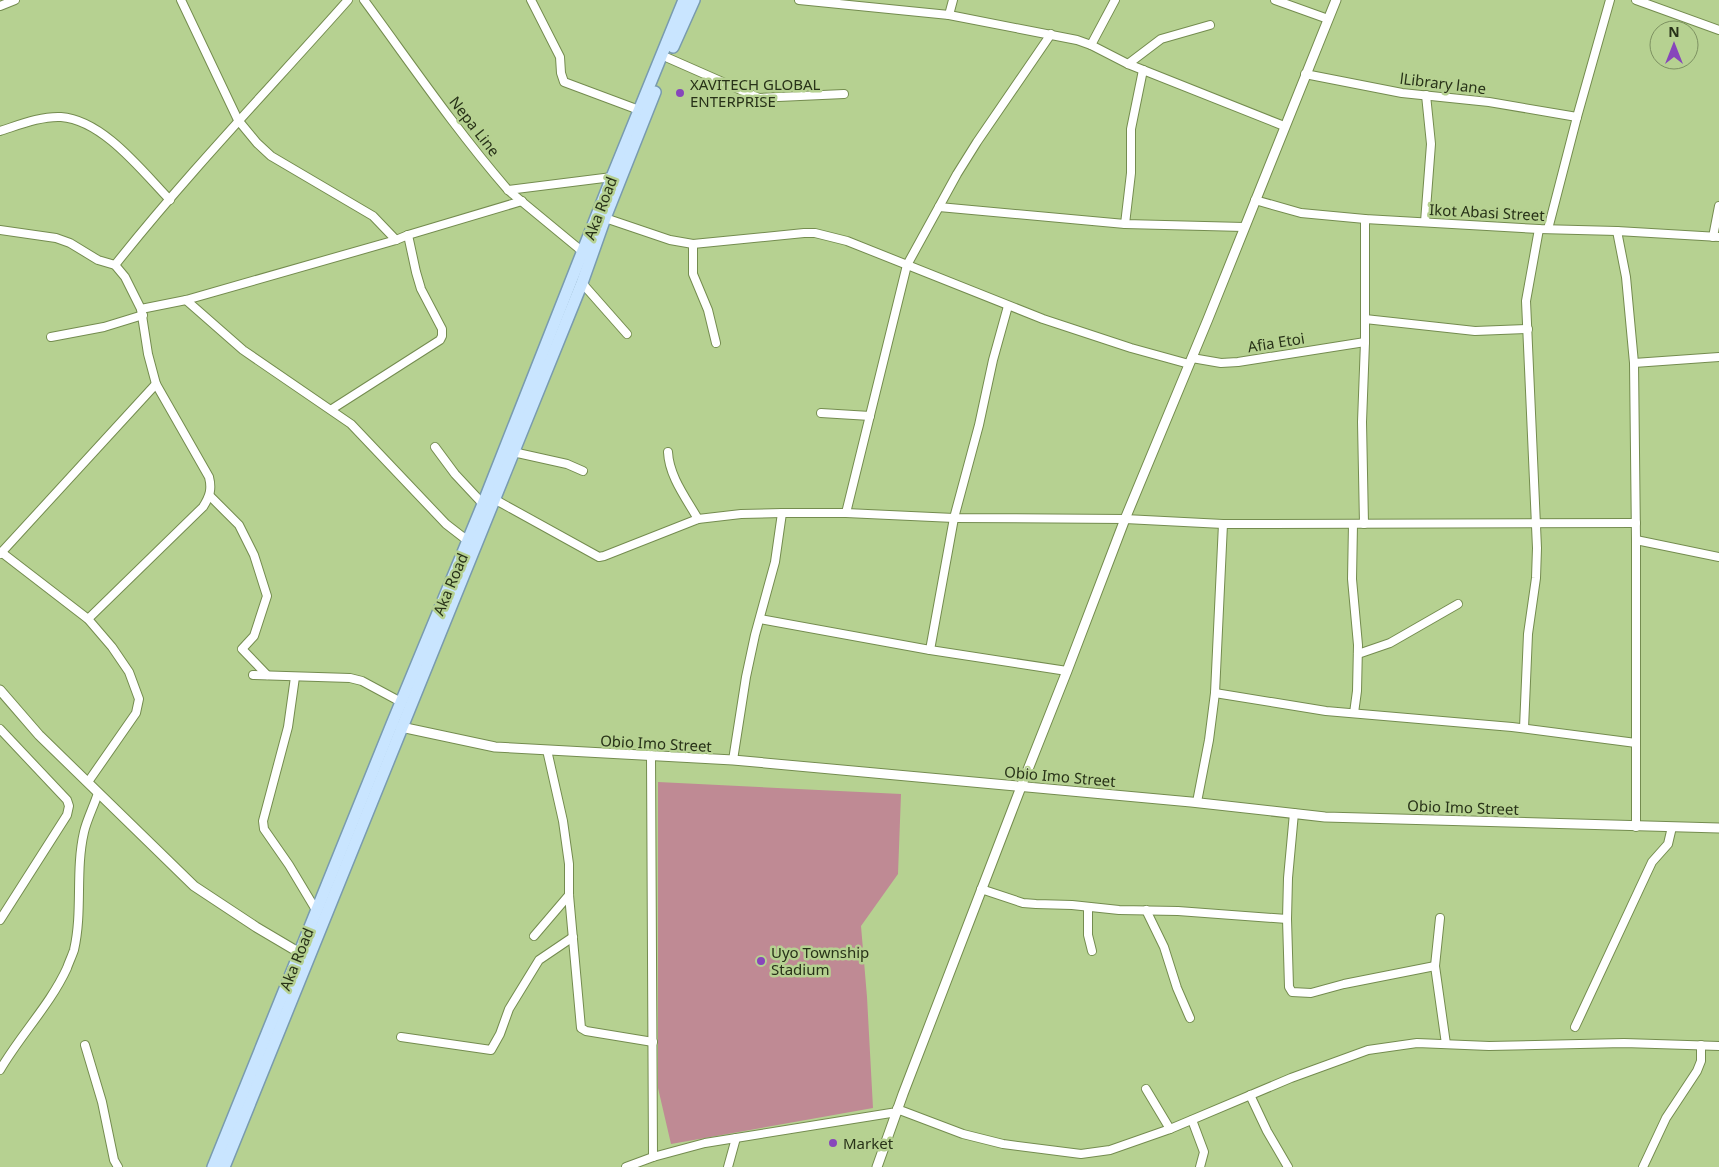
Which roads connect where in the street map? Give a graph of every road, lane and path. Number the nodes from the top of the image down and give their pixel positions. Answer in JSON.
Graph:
{"nodes":[{"id":1,"x":15,"y":0,"type":"edge"},
{"id":2,"x":181,"y":0,"type":"edge"},
{"id":3,"x":348,"y":0,"type":"edge"},
{"id":4,"x":364,"y":0,"type":"edge"},
{"id":5,"x":531,"y":0,"type":"edge"},
{"id":6,"x":684,"y":0,"type":"edge"},
{"id":7,"x":694,"y":0,"type":"edge"},
{"id":8,"x":799,"y":0,"type":"edge"},
{"id":9,"x":953,"y":0,"type":"edge"},
{"id":10,"x":1115,"y":0,"type":"edge"},
{"id":11,"x":1275,"y":0,"type":"edge"},
{"id":12,"x":1336,"y":0,"type":"edge"},
{"id":13,"x":1610,"y":0,"type":"edge"},
{"id":14,"x":1636,"y":0,"type":"edge"},
{"id":15,"x":0,"y":6,"type":"edge"},
{"id":16,"x":949,"y":15,"type":"junction"},
{"id":17,"x":1328,"y":19,"type":"junction"},
{"id":18,"x":1210,"y":25,"type":"dead end"},
{"id":19,"x":1719,"y":30,"type":"edge"},
{"id":20,"x":1052,"y":34,"type":"junction"},
{"id":21,"x":1091,"y":45,"type":"junction"},
{"id":22,"x":668,"y":58,"type":"junction"},
{"id":23,"x":1128,"y":64,"type":"junction"},
{"id":24,"x":1143,"y":70,"type":"junction"},
{"id":25,"x":1305,"y":74,"type":"junction"},
{"id":26,"x":844,"y":94,"type":"dead end"},
{"id":27,"x":1426,"y":95,"type":"junction"},
{"id":28,"x":639,"y":110,"type":"junction"},
{"id":29,"x":1577,"y":117,"type":"junction"},
{"id":30,"x":238,"y":120,"type":"junction"},
{"id":31,"x":1284,"y":126,"type":"junction"},
{"id":32,"x":0,"y":131,"type":"edge"},
{"id":33,"x":612,"y":177,"type":"junction"},
{"id":34,"x":508,"y":190,"type":"junction"},
{"id":35,"x":170,"y":200,"type":"junction"},
{"id":36,"x":522,"y":200,"type":"junction"},
{"id":37,"x":1255,"y":200,"type":"junction"},
{"id":38,"x":939,"y":206,"type":"junction"},
{"id":39,"x":1719,"y":206,"type":"edge"},
{"id":40,"x":605,"y":218,"type":"junction"},
{"id":41,"x":1365,"y":219,"type":"junction"},
{"id":42,"x":1425,"y":222,"type":"junction"},
{"id":43,"x":1125,"y":224,"type":"junction"},
{"id":44,"x":1244,"y":226,"type":"junction"},
{"id":45,"x":1539,"y":228,"type":"junction"},
{"id":46,"x":1548,"y":229,"type":"junction"},
{"id":47,"x":0,"y":230,"type":"edge"},
{"id":48,"x":1617,"y":231,"type":"junction"},
{"id":49,"x":408,"y":235,"type":"junction"},
{"id":50,"x":1716,"y":237,"type":"edge"},
{"id":51,"x":396,"y":240,"type":"junction"},
{"id":52,"x":692,"y":244,"type":"junction"},
{"id":53,"x":582,"y":252,"type":"junction"},
{"id":54,"x":115,"y":265,"type":"junction"},
{"id":55,"x":907,"y":265,"type":"junction"},
{"id":56,"x":582,"y":283,"type":"junction"},
{"id":57,"x":186,"y":300,"type":"junction"},
{"id":58,"x":1008,"y":306,"type":"junction"},
{"id":59,"x":142,"y":312,"type":"junction"},
{"id":60,"x":1365,"y":319,"type":"junction"},
{"id":61,"x":1528,"y":329,"type":"junction"},
{"id":62,"x":626,"y":334,"type":"dead end"},
{"id":63,"x":51,"y":337,"type":"dead end"},
{"id":64,"x":1365,"y":342,"type":"junction"},
{"id":65,"x":716,"y":343,"type":"dead end"},
{"id":66,"x":1719,"y":357,"type":"edge"},
{"id":67,"x":1190,"y":361,"type":"junction"},
{"id":68,"x":1634,"y":363,"type":"junction"},
{"id":69,"x":156,"y":384,"type":"junction"},
{"id":70,"x":332,"y":409,"type":"junction"},
{"id":71,"x":821,"y":413,"type":"dead end"},
{"id":72,"x":870,"y":416,"type":"junction"},
{"id":73,"x":435,"y":447,"type":"dead end"},
{"id":74,"x":514,"y":452,"type":"junction"},
{"id":75,"x":668,"y":452,"type":"dead end"},
{"id":76,"x":583,"y":471,"type":"dead end"},
{"id":77,"x":210,"y":496,"type":"junction"},
{"id":78,"x":489,"y":501,"type":"junction"},
{"id":79,"x":782,"y":513,"type":"junction"},
{"id":80,"x":846,"y":513,"type":"junction"},
{"id":81,"x":954,"y":518,"type":"junction"},
{"id":82,"x":1125,"y":519,"type":"junction"},
{"id":83,"x":698,"y":520,"type":"junction"},
{"id":84,"x":1636,"y":523,"type":"junction"},
{"id":85,"x":1223,"y":524,"type":"junction"},
{"id":86,"x":1353,"y":524,"type":"junction"},
{"id":87,"x":1364,"y":524,"type":"junction"},
{"id":88,"x":1536,"y":524,"type":"junction"},
{"id":89,"x":1636,"y":540,"type":"junction"},
{"id":90,"x":468,"y":541,"type":"junction"},
{"id":91,"x":1,"y":553,"type":"edge"},
{"id":92,"x":1719,"y":557,"type":"edge"},
{"id":93,"x":1458,"y":604,"type":"dead end"},
{"id":94,"x":88,"y":619,"type":"junction"},
{"id":95,"x":760,"y":620,"type":"junction"},
{"id":96,"x":930,"y":650,"type":"junction"},
{"id":97,"x":1358,"y":654,"type":"junction"},
{"id":98,"x":1068,"y":671,"type":"junction"},
{"id":99,"x":253,"y":674,"type":"dead end"},
{"id":100,"x":267,"y":675,"type":"junction"},
{"id":101,"x":295,"y":676,"type":"junction"},
{"id":102,"x":0,"y":690,"type":"edge"},
{"id":103,"x":1215,"y":693,"type":"junction"},
{"id":104,"x":401,"y":702,"type":"junction"},
{"id":105,"x":1354,"y":713,"type":"junction"},
{"id":106,"x":401,"y":727,"type":"junction"},
{"id":107,"x":1524,"y":728,"type":"junction"},
{"id":108,"x":0,"y":729,"type":"edge"},
{"id":109,"x":1636,"y":743,"type":"junction"},
{"id":110,"x":547,"y":750,"type":"junction"},
{"id":111,"x":650,"y":756,"type":"junction"},
{"id":112,"x":733,"y":760,"type":"junction"},
{"id":113,"x":88,"y":782,"type":"junction"},
{"id":114,"x":1021,"y":786,"type":"junction"},
{"id":115,"x":98,"y":793,"type":"junction"},
{"id":116,"x":1197,"y":802,"type":"junction"},
{"id":117,"x":1294,"y":813,"type":"junction"},
{"id":118,"x":1636,"y":827,"type":"junction"},
{"id":119,"x":1672,"y":827,"type":"junction"},
{"id":120,"x":1719,"y":828,"type":"edge"},
{"id":121,"x":982,"y":889,"type":"junction"},
{"id":122,"x":569,"y":894,"type":"junction"},
{"id":123,"x":1088,"y":907,"type":"junction"},
{"id":124,"x":316,"y":910,"type":"junction"},
{"id":125,"x":1146,"y":910,"type":"junction"},
{"id":126,"x":1440,"y":918,"type":"dead end"},
{"id":127,"x":1287,"y":919,"type":"junction"},
{"id":128,"x":0,"y":920,"type":"edge"},
{"id":129,"x":534,"y":936,"type":"dead end"},
{"id":130,"x":573,"y":937,"type":"junction"},
{"id":131,"x":1092,"y":952,"type":"dead end"},
{"id":132,"x":303,"y":955,"type":"junction"},
{"id":133,"x":1435,"y":966,"type":"junction"},
{"id":134,"x":1190,"y":1018,"type":"dead end"},
{"id":135,"x":1575,"y":1026,"type":"dead end"},
{"id":136,"x":401,"y":1037,"type":"dead end"},
{"id":137,"x":653,"y":1042,"type":"junction"},
{"id":138,"x":1446,"y":1044,"type":"junction"},
{"id":139,"x":85,"y":1045,"type":"dead end"},
{"id":140,"x":1701,"y":1045,"type":"junction"},
{"id":141,"x":1719,"y":1046,"type":"edge"},
{"id":142,"x":0,"y":1070,"type":"edge"},
{"id":143,"x":1146,"y":1089,"type":"dead end"},
{"id":144,"x":1250,"y":1095,"type":"junction"},
{"id":145,"x":897,"y":1109,"type":"junction"},
{"id":146,"x":1192,"y":1120,"type":"junction"},
{"id":147,"x":1170,"y":1129,"type":"junction"},
{"id":148,"x":736,"y":1138,"type":"junction"},
{"id":149,"x":653,"y":1157,"type":"junction"},
{"id":150,"x":118,"y":1167,"type":"edge"},
{"id":151,"x":213,"y":1167,"type":"edge"},
{"id":152,"x":224,"y":1167,"type":"edge"},
{"id":153,"x":626,"y":1167,"type":"edge"},
{"id":154,"x":728,"y":1167,"type":"edge"},
{"id":155,"x":877,"y":1167,"type":"edge"},
{"id":156,"x":1200,"y":1167,"type":"edge"},
{"id":157,"x":1288,"y":1167,"type":"edge"},
{"id":158,"x":1643,"y":1167,"type":"edge"}],
"edges":[{"from":1,"to":15,"type":"street"},
{"from":2,"to":30,"type":"street"},
{"from":3,"to":30,"type":"street"},
{"from":4,"to":34,"type":"street","name":"Nepa Line"},
{"from":5,"to":28,"type":"street"},
{"from":6,"to":28,"type":"main road","name":"Aka Road"},
{"from":7,"to":22,"type":"main road","name":"Aka Road"},
{"from":8,"to":16,"type":"street"},
{"from":9,"to":16,"type":"street"},
{"from":10,"to":21,"type":"street"},
{"from":11,"to":17,"type":"street"},
{"from":12,"to":17,"type":"street"},
{"from":13,"to":29,"type":"street"},
{"from":14,"to":19,"type":"street"},
{"from":16,"to":20,"type":"street"},
{"from":17,"to":25,"type":"street"},
{"from":18,"to":23,"type":"street"},
{"from":20,"to":21,"type":"street"},
{"from":20,"to":38,"type":"street"},
{"from":21,"to":23,"type":"street"},
{"from":22,"to":26,"type":"street"},
{"from":22,"to":40,"type":"main road","name":"Aka Road"},
{"from":23,"to":24,"type":"street"},
{"from":24,"to":31,"type":"street"},
{"from":24,"to":43,"type":"street"},
{"from":25,"to":27,"type":"street","name":"lLibrary lane"},
{"from":25,"to":31,"type":"street"},
{"from":27,"to":29,"type":"street","name":"lLibrary lane"},
{"from":27,"to":42,"type":"street"},
{"from":28,"to":33,"type":"main road","name":"Aka Road"},
{"from":29,"to":46,"type":"street"},
{"from":30,"to":35,"type":"street"},
{"from":30,"to":51,"type":"street"},
{"from":31,"to":37,"type":"street"},
{"from":32,"to":35,"type":"street"},
{"from":33,"to":34,"type":"street"},
{"from":33,"to":53,"type":"main road","name":"Aka Road"},
{"from":34,"to":36,"type":"street","name":"Nepa Line"},
{"from":35,"to":54,"type":"street"},
{"from":36,"to":49,"type":"street"},
{"from":36,"to":53,"type":"street","name":"Nepa Line"},
{"from":37,"to":41,"type":"street","name":"Ikot Abasi Street"},
{"from":37,"to":44,"type":"street"},
{"from":38,"to":43,"type":"street"},
{"from":38,"to":55,"type":"street"},
{"from":39,"to":50,"type":"street"},
{"from":40,"to":52,"type":"street","name":"Afia Etoi"},
{"from":40,"to":56,"type":"main road","name":"Aka Road"},
{"from":41,"to":42,"type":"street","name":"Ikot Abasi Street"},
{"from":41,"to":60,"type":"street"},
{"from":42,"to":45,"type":"street","name":"Ikot Abasi Street"},
{"from":43,"to":44,"type":"street"},
{"from":44,"to":67,"type":"street"},
{"from":45,"to":46,"type":"street","name":"Ikot Abasi Street"},
{"from":45,"to":61,"type":"street"},
{"from":46,"to":48,"type":"street","name":"Ikot Abasi Street"},
{"from":47,"to":54,"type":"street"},
{"from":48,"to":50,"type":"street","name":"Ikot Abasi Street"},
{"from":48,"to":68,"type":"street"},
{"from":49,"to":51,"type":"street"},
{"from":49,"to":70,"type":"street"},
{"from":51,"to":57,"type":"street"},
{"from":52,"to":55,"type":"street","name":"Afia Etoi"},
{"from":52,"to":65,"type":"street"},
{"from":53,"to":78,"type":"main road","name":"Aka Road"},
{"from":54,"to":59,"type":"street"},
{"from":55,"to":58,"type":"street","name":"Afia Etoi"},
{"from":55,"to":72,"type":"street"},
{"from":56,"to":62,"type":"street"},
{"from":56,"to":74,"type":"main road","name":"Aka Road"},
{"from":57,"to":59,"type":"street"},
{"from":57,"to":70,"type":"street"},
{"from":58,"to":67,"type":"street","name":"Afia Etoi"},
{"from":58,"to":81,"type":"street"},
{"from":59,"to":63,"type":"street"},
{"from":59,"to":69,"type":"street"},
{"from":60,"to":61,"type":"street"},
{"from":60,"to":64,"type":"street"},
{"from":61,"to":88,"type":"street"},
{"from":64,"to":67,"type":"street","name":"Afia Etoi"},
{"from":64,"to":87,"type":"street"},
{"from":66,"to":68,"type":"street"},
{"from":67,"to":82,"type":"street"},
{"from":68,"to":84,"type":"street"},
{"from":69,"to":77,"type":"street"},
{"from":69,"to":91,"type":"street"},
{"from":70,"to":90,"type":"street"},
{"from":71,"to":72,"type":"street"},
{"from":72,"to":80,"type":"street"},
{"from":73,"to":78,"type":"street"},
{"from":74,"to":76,"type":"street"},
{"from":74,"to":78,"type":"main road","name":"Aka Road"},
{"from":75,"to":83,"type":"street"},
{"from":77,"to":94,"type":"street"},
{"from":77,"to":100,"type":"street"},
{"from":78,"to":83,"type":"street"},
{"from":78,"to":90,"type":"main road","name":"Aka Road"},
{"from":78,"to":106,"type":"main road","name":"Aka Road"},
{"from":79,"to":80,"type":"street"},
{"from":79,"to":83,"type":"street"},
{"from":79,"to":95,"type":"street"},
{"from":80,"to":81,"type":"street"},
{"from":81,"to":82,"type":"street"},
{"from":81,"to":96,"type":"street"},
{"from":82,"to":85,"type":"street"},
{"from":82,"to":98,"type":"street"},
{"from":84,"to":88,"type":"street"},
{"from":84,"to":89,"type":"street"},
{"from":85,"to":86,"type":"street"},
{"from":85,"to":103,"type":"street"},
{"from":86,"to":87,"type":"street"},
{"from":86,"to":97,"type":"street"},
{"from":87,"to":88,"type":"street"},
{"from":88,"to":107,"type":"street"},
{"from":89,"to":92,"type":"street"},
{"from":89,"to":109,"type":"street"},
{"from":90,"to":104,"type":"main road","name":"Aka Road"},
{"from":91,"to":94,"type":"street"},
{"from":93,"to":97,"type":"street"},
{"from":94,"to":113,"type":"street"},
{"from":95,"to":96,"type":"street"},
{"from":95,"to":112,"type":"street"},
{"from":96,"to":98,"type":"street"},
{"from":97,"to":105,"type":"street"},
{"from":98,"to":114,"type":"street"},
{"from":99,"to":100,"type":"street"},
{"from":100,"to":101,"type":"street"},
{"from":101,"to":104,"type":"street"},
{"from":101,"to":124,"type":"street"},
{"from":102,"to":113,"type":"street"},
{"from":103,"to":105,"type":"street"},
{"from":103,"to":116,"type":"street"},
{"from":104,"to":124,"type":"main road","name":"Aka Road"},
{"from":105,"to":107,"type":"street"},
{"from":106,"to":110,"type":"street","name":"Obio Imo Street"},
{"from":106,"to":132,"type":"main road","name":"Aka Road"},
{"from":107,"to":109,"type":"street"},
{"from":108,"to":128,"type":"street"},
{"from":109,"to":118,"type":"street"},
{"from":110,"to":111,"type":"street","name":"Obio Imo Street"},
{"from":110,"to":122,"type":"street"},
{"from":111,"to":112,"type":"street","name":"Obio Imo Street"},
{"from":111,"to":137,"type":"street"},
{"from":112,"to":114,"type":"street","name":"Obio Imo Street"},
{"from":113,"to":115,"type":"street"},
{"from":114,"to":116,"type":"street","name":"Obio Imo Street"},
{"from":114,"to":121,"type":"street"},
{"from":115,"to":132,"type":"street"},
{"from":115,"to":142,"type":"street"},
{"from":116,"to":117,"type":"street","name":"Obio Imo Street"},
{"from":117,"to":118,"type":"street","name":"Obio Imo Street"},
{"from":117,"to":127,"type":"street"},
{"from":118,"to":119,"type":"street","name":"Obio Imo Street"},
{"from":119,"to":120,"type":"street","name":"Obio Imo Street"},
{"from":119,"to":135,"type":"street"},
{"from":121,"to":123,"type":"street"},
{"from":121,"to":145,"type":"street"},
{"from":122,"to":129,"type":"street"},
{"from":122,"to":130,"type":"street"},
{"from":123,"to":125,"type":"street"},
{"from":123,"to":131,"type":"street"},
{"from":124,"to":132,"type":"main road","name":"Aka Road"},
{"from":125,"to":127,"type":"street"},
{"from":125,"to":134,"type":"street"},
{"from":126,"to":133,"type":"street"},
{"from":127,"to":133,"type":"street"},
{"from":130,"to":136,"type":"street"},
{"from":130,"to":137,"type":"street"},
{"from":132,"to":151,"type":"main road","name":"Aka Road"},
{"from":132,"to":152,"type":"main road","name":"Aka Road"},
{"from":133,"to":138,"type":"street"},
{"from":137,"to":149,"type":"street"},
{"from":138,"to":140,"type":"street"},
{"from":138,"to":144,"type":"street"},
{"from":139,"to":150,"type":"street"},
{"from":140,"to":141,"type":"street"},
{"from":140,"to":158,"type":"street"},
{"from":143,"to":147,"type":"street"},
{"from":144,"to":146,"type":"street"},
{"from":144,"to":157,"type":"street"},
{"from":145,"to":147,"type":"street"},
{"from":145,"to":148,"type":"street"},
{"from":145,"to":155,"type":"street"},
{"from":146,"to":147,"type":"street"},
{"from":146,"to":156,"type":"street"},
{"from":148,"to":149,"type":"street"},
{"from":148,"to":154,"type":"street"},
{"from":149,"to":153,"type":"street"}]}
